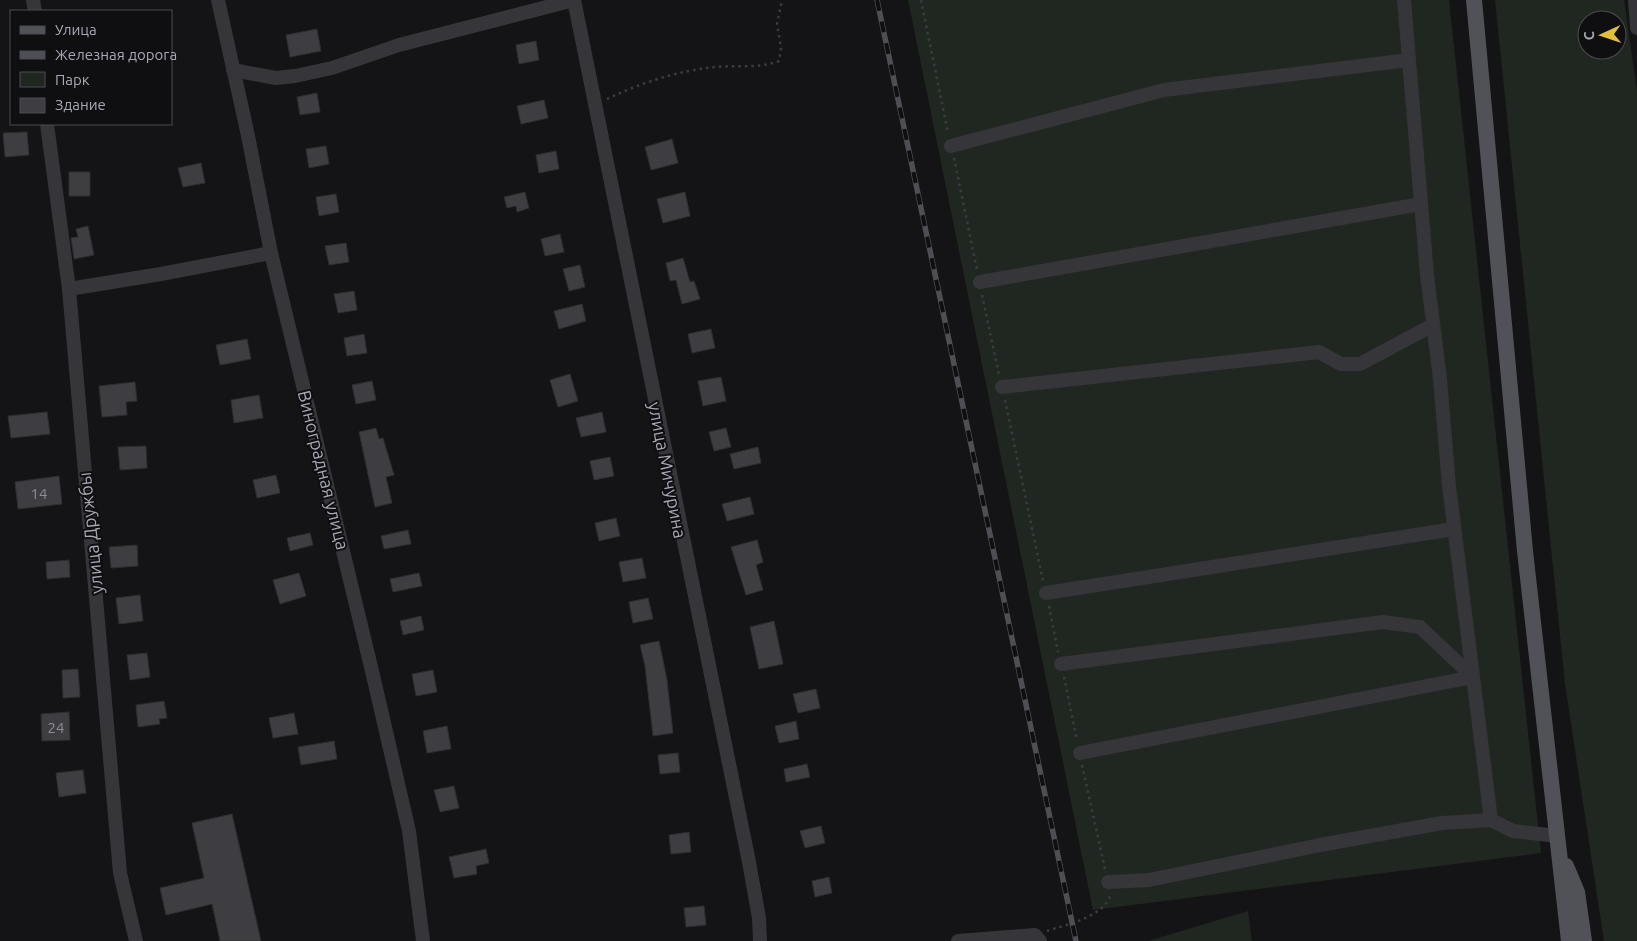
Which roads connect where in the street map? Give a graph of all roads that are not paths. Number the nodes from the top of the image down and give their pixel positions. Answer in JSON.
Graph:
{"nodes":[{"id":1,"x":218,"y":0,"type":"edge"},
{"id":2,"x":574,"y":0,"type":"edge"},
{"id":3,"x":1404,"y":0,"type":"edge"},
{"id":4,"x":1474,"y":0,"type":"edge"},
{"id":5,"x":1635,"y":0,"type":"edge"},
{"id":6,"x":1637,"y":28,"type":"edge"},
{"id":7,"x":1409,"y":60,"type":"junction"},
{"id":8,"x":233,"y":70,"type":"junction"},
{"id":9,"x":47,"y":125,"type":"edge"},
{"id":10,"x":951,"y":146,"type":"road end"},
{"id":11,"x":1421,"y":204,"type":"junction"},
{"id":12,"x":271,"y":253,"type":"junction"},
{"id":13,"x":980,"y":282,"type":"road end"},
{"id":14,"x":69,"y":289,"type":"junction"},
{"id":15,"x":1434,"y":325,"type":"junction"},
{"id":16,"x":1002,"y":387,"type":"road end"},
{"id":17,"x":1454,"y":529,"type":"junction"},
{"id":18,"x":1046,"y":593,"type":"road end"},
{"id":19,"x":1061,"y":664,"type":"road end"},
{"id":20,"x":1473,"y":677,"type":"junction"},
{"id":21,"x":1080,"y":753,"type":"road end"},
{"id":22,"x":1490,"y":820,"type":"junction"},
{"id":23,"x":1559,"y":844,"type":"junction"},
{"id":24,"x":1108,"y":882,"type":"road end"},
{"id":25,"x":1038,"y":938,"type":"edge"},
{"id":26,"x":136,"y":941,"type":"edge"},
{"id":27,"x":423,"y":941,"type":"edge"},
{"id":28,"x":760,"y":941,"type":"edge"},
{"id":29,"x":958,"y":941,"type":"edge"},
{"id":30,"x":1569,"y":941,"type":"edge"},
{"id":31,"x":1584,"y":941,"type":"edge"}],
"edges":[{"from":1,"to":8,"type":"street","name":"Виноградная улица"},
{"from":2,"to":8,"type":"street"},
{"from":2,"to":28,"type":"street","name":"улица Мичурина"},
{"from":3,"to":7,"type":"street"},
{"from":4,"to":23,"type":"main road"},
{"from":5,"to":6,"type":"street"},
{"from":7,"to":10,"type":"street"},
{"from":7,"to":11,"type":"street"},
{"from":8,"to":12,"type":"street","name":"Виноградная улица"},
{"from":9,"to":14,"type":"street","name":"улица Дружбы"},
{"from":11,"to":13,"type":"street"},
{"from":11,"to":15,"type":"street"},
{"from":12,"to":14,"type":"street"},
{"from":12,"to":27,"type":"street","name":"Виноградная улица"},
{"from":14,"to":26,"type":"street","name":"улица Дружбы"},
{"from":15,"to":16,"type":"street"},
{"from":15,"to":17,"type":"street"},
{"from":17,"to":18,"type":"street"},
{"from":17,"to":20,"type":"street"},
{"from":19,"to":20,"type":"street"},
{"from":20,"to":21,"type":"street"},
{"from":20,"to":22,"type":"street"},
{"from":22,"to":23,"type":"street"},
{"from":22,"to":24,"type":"street"},
{"from":23,"to":30,"type":"main road"},
{"from":23,"to":31,"type":"main road"},
{"from":25,"to":29,"type":"street"}]}
